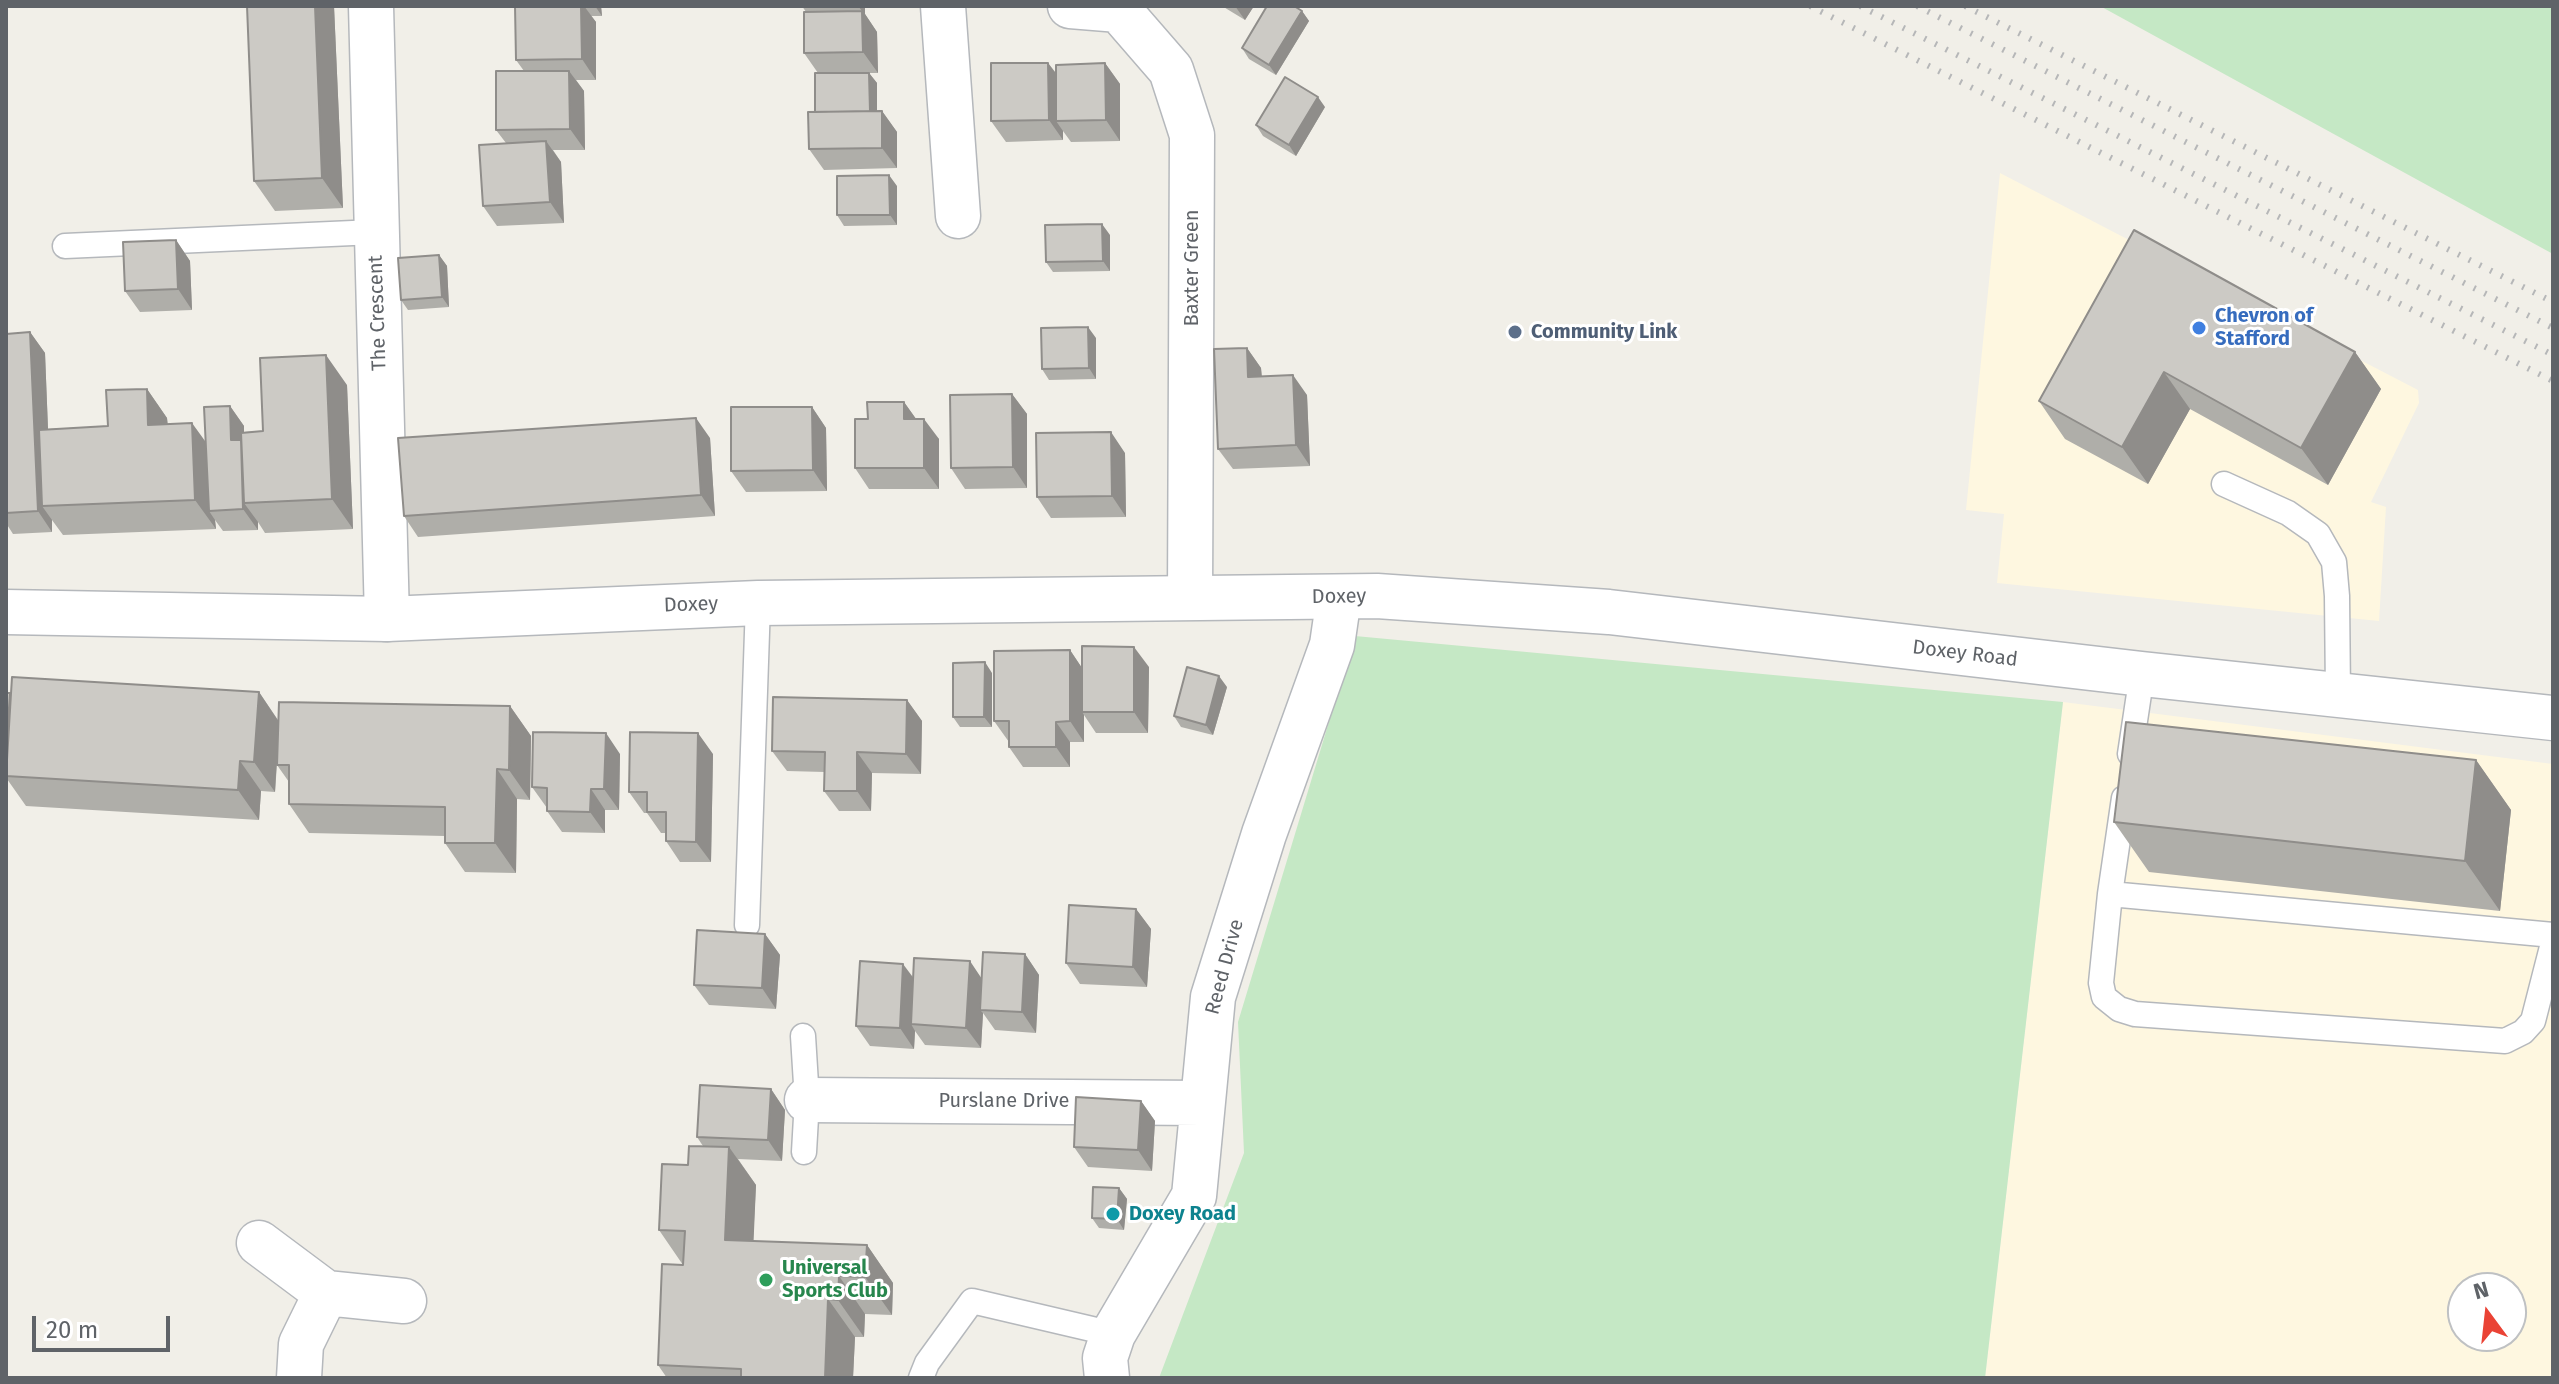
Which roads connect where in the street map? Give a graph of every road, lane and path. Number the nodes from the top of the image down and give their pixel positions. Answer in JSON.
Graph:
{"nodes":[{"id":1,"x":371,"y":6,"type":"edge"},
{"id":2,"x":943,"y":6,"type":"edge"},
{"id":3,"x":1070,"y":6,"type":"edge"},
{"id":4,"x":958,"y":216,"type":"dead end"},
{"id":5,"x":375,"y":232,"type":"junction"},
{"id":6,"x":65,"y":246,"type":"dead end"},
{"id":7,"x":2224,"y":484,"type":"dead end"},
{"id":8,"x":1190,"y":597,"type":"junction"},
{"id":9,"x":1358,"y":597,"type":"junction"},
{"id":10,"x":758,"y":603,"type":"junction"},
{"id":11,"x":6,"y":612,"type":"edge"},
{"id":12,"x":387,"y":619,"type":"junction"},
{"id":13,"x":2142,"y":674,"type":"junction"},
{"id":14,"x":2338,"y":695,"type":"junction"},
{"id":15,"x":2553,"y":718,"type":"edge"},
{"id":16,"x":2110,"y":894,"type":"junction"},
{"id":17,"x":747,"y":925,"type":"dead end"},
{"id":18,"x":2553,"y":935,"type":"edge"},
{"id":19,"x":2553,"y":943,"type":"edge"},
{"id":20,"x":803,"y":1036,"type":"dead end"},
{"id":21,"x":807,"y":1100,"type":"junction"},
{"id":22,"x":1201,"y":1103,"type":"junction"},
{"id":23,"x":804,"y":1152,"type":"dead end"},
{"id":24,"x":259,"y":1243,"type":"dead end"},
{"id":25,"x":326,"y":1293,"type":"junction"},
{"id":26,"x":404,"y":1301,"type":"dead end"},
{"id":27,"x":1113,"y":1334,"type":"junction"},
{"id":28,"x":299,"y":1378,"type":"edge"},
{"id":29,"x":921,"y":1378,"type":"edge"},
{"id":30,"x":1107,"y":1378,"type":"edge"}],
"edges":[{"from":1,"to":5,"type":"street","name":"The Crescent"},
{"from":2,"to":4,"type":"street"},
{"from":3,"to":8,"type":"street","name":"Baxter Green"},
{"from":5,"to":6,"type":"lane"},
{"from":5,"to":12,"type":"street","name":"The Crescent"},
{"from":7,"to":14,"type":"lane"},
{"from":8,"to":9,"type":"street","name":"Doxey"},
{"from":8,"to":10,"type":"street","name":"Doxey"},
{"from":9,"to":13,"type":"street","name":"Doxey Road"},
{"from":9,"to":22,"type":"street","name":"Reed Drive"},
{"from":10,"to":12,"type":"street","name":"Doxey"},
{"from":10,"to":17,"type":"lane"},
{"from":11,"to":12,"type":"street","name":"Doxey"},
{"from":13,"to":14,"type":"street","name":"Doxey Road"},
{"from":13,"to":16,"type":"lane"},
{"from":14,"to":15,"type":"street","name":"Doxey Road"},
{"from":16,"to":18,"type":"lane"},
{"from":16,"to":19,"type":"lane"},
{"from":20,"to":21,"type":"lane"},
{"from":21,"to":22,"type":"street","name":"Purslane Drive"},
{"from":21,"to":23,"type":"lane"},
{"from":22,"to":27,"type":"street","name":"Reed Drive"},
{"from":24,"to":25,"type":"street"},
{"from":25,"to":26,"type":"street"},
{"from":25,"to":28,"type":"street"},
{"from":27,"to":29,"type":"lane"},
{"from":27,"to":30,"type":"street","name":"Reed Drive"}]}
